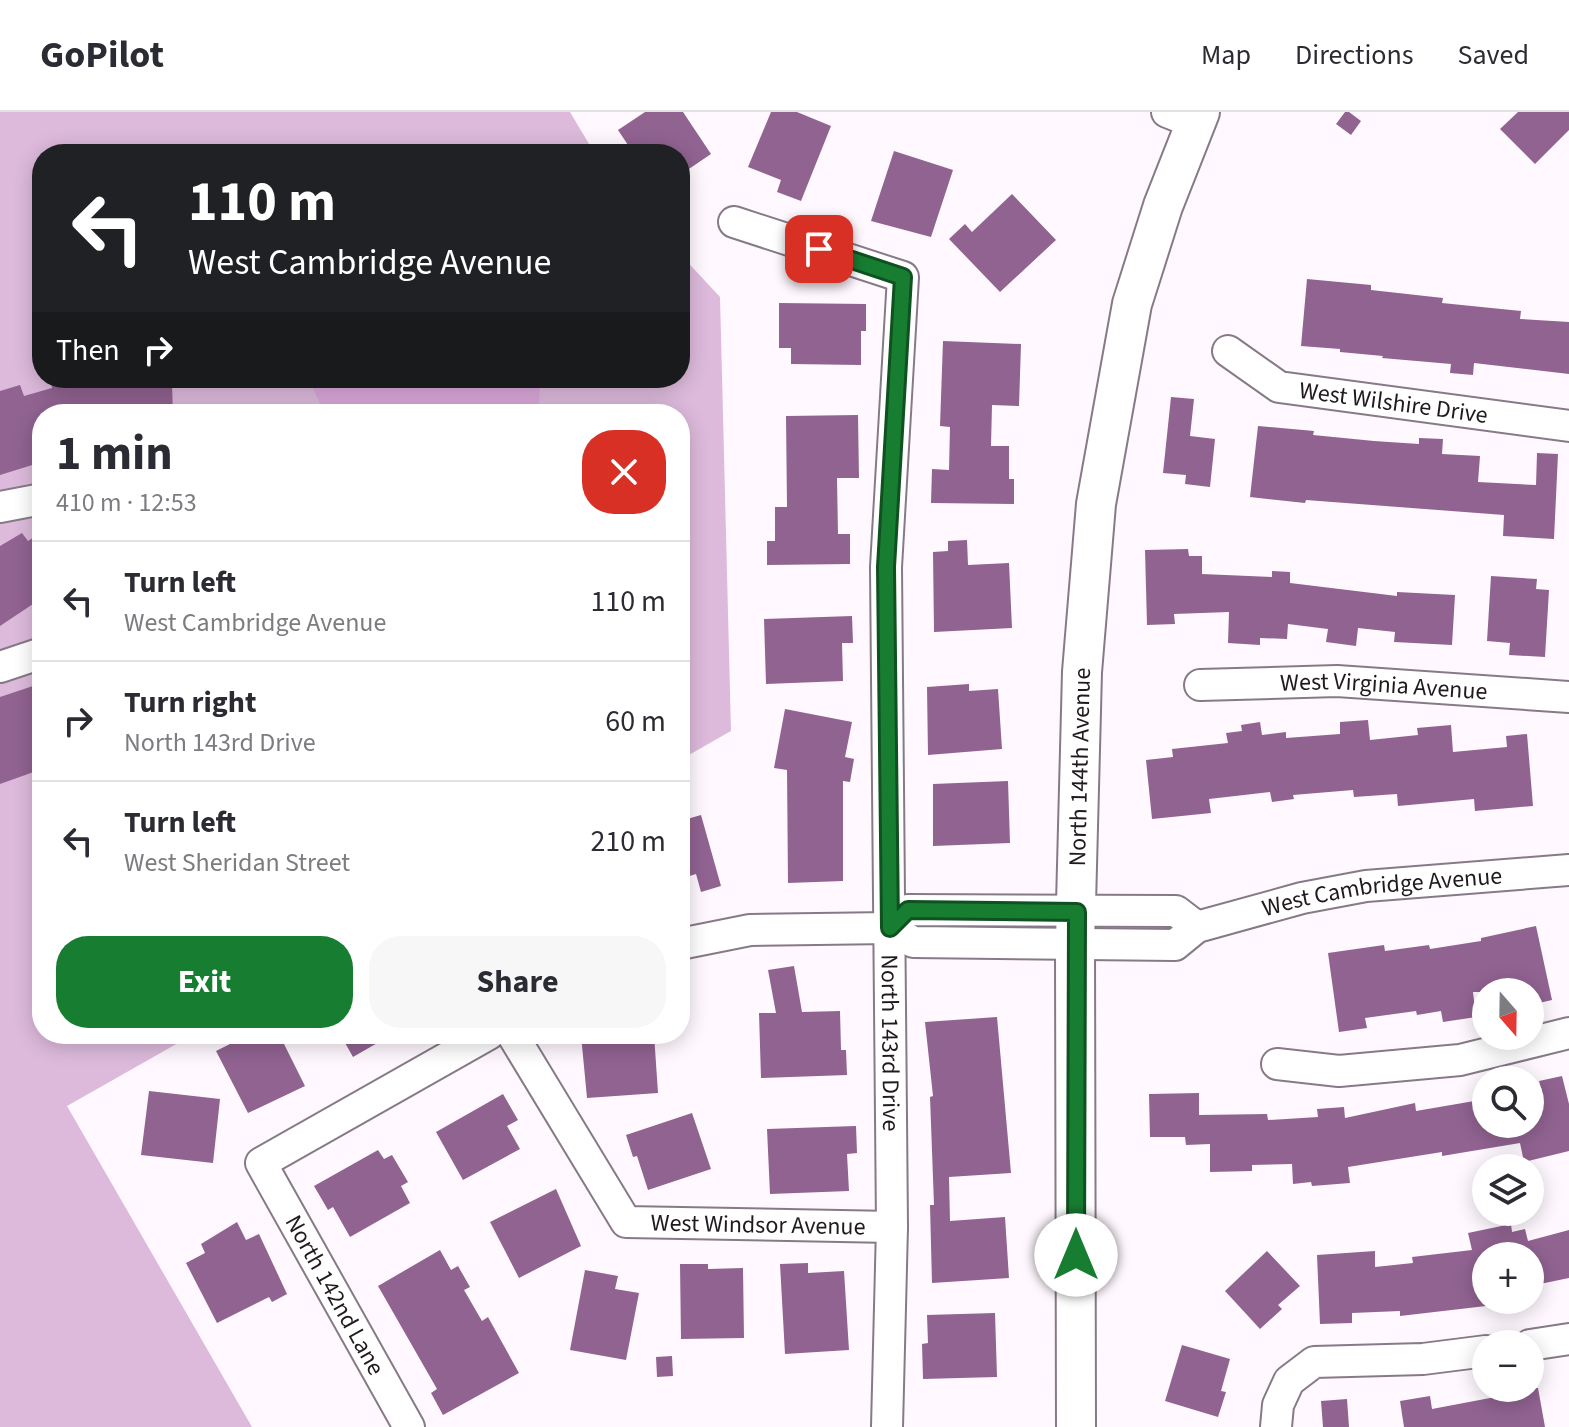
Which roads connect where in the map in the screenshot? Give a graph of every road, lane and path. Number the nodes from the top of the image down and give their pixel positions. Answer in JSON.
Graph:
{"nodes":[{"id":1,"x":1187,"y":116,"type":"edge"},
{"id":2,"x":734,"y":222,"type":"dead end"},
{"id":3,"x":1228,"y":351,"type":"dead end"},
{"id":4,"x":1569,"y":426,"type":"edge"},
{"id":5,"x":32,"y":501,"type":"edge"},
{"id":6,"x":0,"y":507,"type":"edge"},
{"id":7,"x":32,"y":656,"type":"edge"},
{"id":8,"x":0,"y":667,"type":"edge"},
{"id":9,"x":1200,"y":685,"type":"dead end"},
{"id":10,"x":1569,"y":697,"type":"edge"},
{"id":11,"x":1569,"y":870,"type":"edge"},
{"id":12,"x":962,"y":911,"type":"junction"},
{"id":13,"x":1076,"y":927,"type":"junction"},
{"id":14,"x":890,"y":928,"type":"junction"},
{"id":15,"x":690,"y":942,"type":"edge"},
{"id":16,"x":961,"y":942,"type":"junction"},
{"id":17,"x":1569,"y":1033,"type":"edge"},
{"id":18,"x":471,"y":1044,"type":"edge"},
{"id":19,"x":518,"y":1044,"type":"edge"},
{"id":20,"x":1277,"y":1064,"type":"dead end"},
{"id":21,"x":892,"y":1227,"type":"junction"},
{"id":22,"x":1569,"y":1339,"type":"edge"},
{"id":23,"x":1544,"y":1343,"type":"edge"},
{"id":24,"x":1472,"y":1353,"type":"edge"},
{"id":25,"x":409,"y":1427,"type":"edge"},
{"id":26,"x":887,"y":1427,"type":"edge"},
{"id":27,"x":1076,"y":1427,"type":"edge"},
{"id":28,"x":1276,"y":1427,"type":"edge"}],
"edges":[{"from":1,"to":13,"type":"main road","name":"North 144th Avenue"},
{"from":2,"to":14,"type":"street","name":"North 143rd Drive"},
{"from":3,"to":4,"type":"street","name":"West Wilshire Drive"},
{"from":5,"to":6,"type":"street"},
{"from":7,"to":8,"type":"street"},
{"from":9,"to":10,"type":"street","name":"West Virginia Avenue"},
{"from":11,"to":13,"type":"street","name":"West Cambridge Avenue"},
{"from":12,"to":13,"type":"street","name":"West Cambridge Avenue"},
{"from":12,"to":14,"type":"street","name":"West Cambridge Avenue"},
{"from":12,"to":16,"type":"street"},
{"from":13,"to":16,"type":"street","name":"West Cambridge Avenue"},
{"from":13,"to":27,"type":"main road","name":"North 144th Avenue"},
{"from":14,"to":15,"type":"street","name":"West Cambridge Avenue"},
{"from":14,"to":16,"type":"street","name":"West Cambridge Avenue"},
{"from":14,"to":21,"type":"street","name":"North 143rd Drive"},
{"from":17,"to":20,"type":"street"},
{"from":18,"to":25,"type":"street","name":"North 142nd Lane"},
{"from":19,"to":21,"type":"street","name":"West Windsor Avenue"},
{"from":21,"to":26,"type":"street","name":"North 143rd Drive"},
{"from":22,"to":23,"type":"street"},
{"from":24,"to":28,"type":"street"}]}
